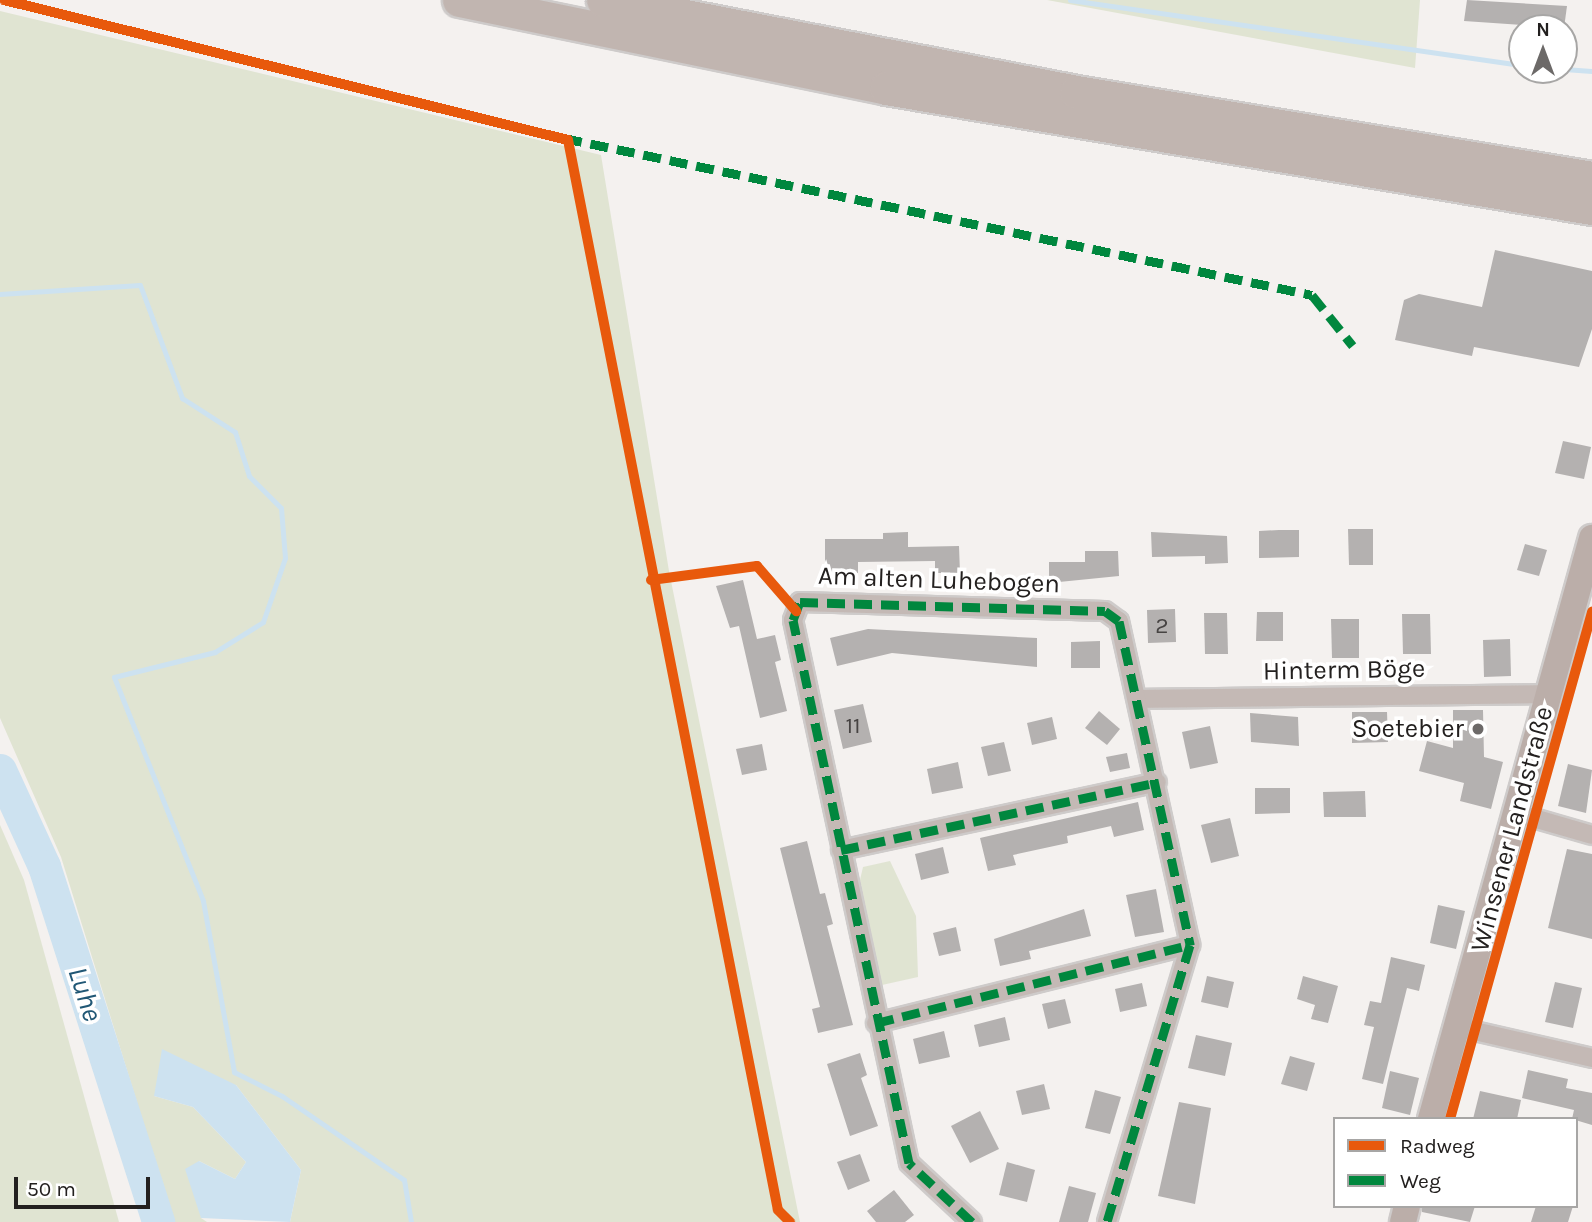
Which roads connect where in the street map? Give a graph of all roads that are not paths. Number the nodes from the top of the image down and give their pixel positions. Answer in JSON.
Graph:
{"nodes":[{"id":1,"x":459,"y":0,"type":"edge"},
{"id":2,"x":603,"y":0,"type":"edge"},
{"id":3,"x":1592,"y":177,"type":"edge"},
{"id":4,"x":1592,"y":208,"type":"edge"},
{"id":5,"x":1592,"y":538,"type":"edge"},
{"id":6,"x":1549,"y":694,"type":"junction"},
{"id":7,"x":1139,"y":699,"type":"junction"},
{"id":8,"x":1157,"y":782,"type":"junction"},
{"id":9,"x":1516,"y":813,"type":"junction"},
{"id":10,"x":1592,"y":835,"type":"edge"},
{"id":11,"x":841,"y":850,"type":"junction"},
{"id":12,"x":1191,"y":945,"type":"junction"},
{"id":13,"x":876,"y":1023,"type":"junction"},
{"id":14,"x":1457,"y":1027,"type":"junction"},
{"id":15,"x":1592,"y":1058,"type":"edge"},
{"id":16,"x":1432,"y":1117,"type":"edge"},
{"id":17,"x":972,"y":1222,"type":"edge"},
{"id":18,"x":1107,"y":1222,"type":"edge"}],
"edges":[{"from":1,"to":4,"type":"highway"},
{"from":2,"to":3,"type":"highway"},
{"from":5,"to":6,"type":"main road","name":"Winsener Landstraße"},
{"from":6,"to":7,"type":"street","name":"Hinterm Böge"},
{"from":6,"to":9,"type":"main road","name":"Winsener Landstraße"},
{"from":7,"to":8,"type":"street","name":"Am alten Luhebogen"},
{"from":7,"to":11,"type":"street","name":"Am alten Luhebogen"},
{"from":8,"to":11,"type":"street"},
{"from":8,"to":12,"type":"street","name":"Am alten Luhebogen"},
{"from":9,"to":10,"type":"street"},
{"from":9,"to":14,"type":"main road","name":"Winsener Landstraße"},
{"from":11,"to":13,"type":"street","name":"Am alten Luhebogen"},
{"from":12,"to":13,"type":"street"},
{"from":12,"to":18,"type":"street","name":"Am alten Luhebogen"},
{"from":13,"to":17,"type":"street","name":"Am alten Luhebogen"},
{"from":14,"to":15,"type":"street"},
{"from":14,"to":16,"type":"main road","name":"Winsener Landstraße"}]}
